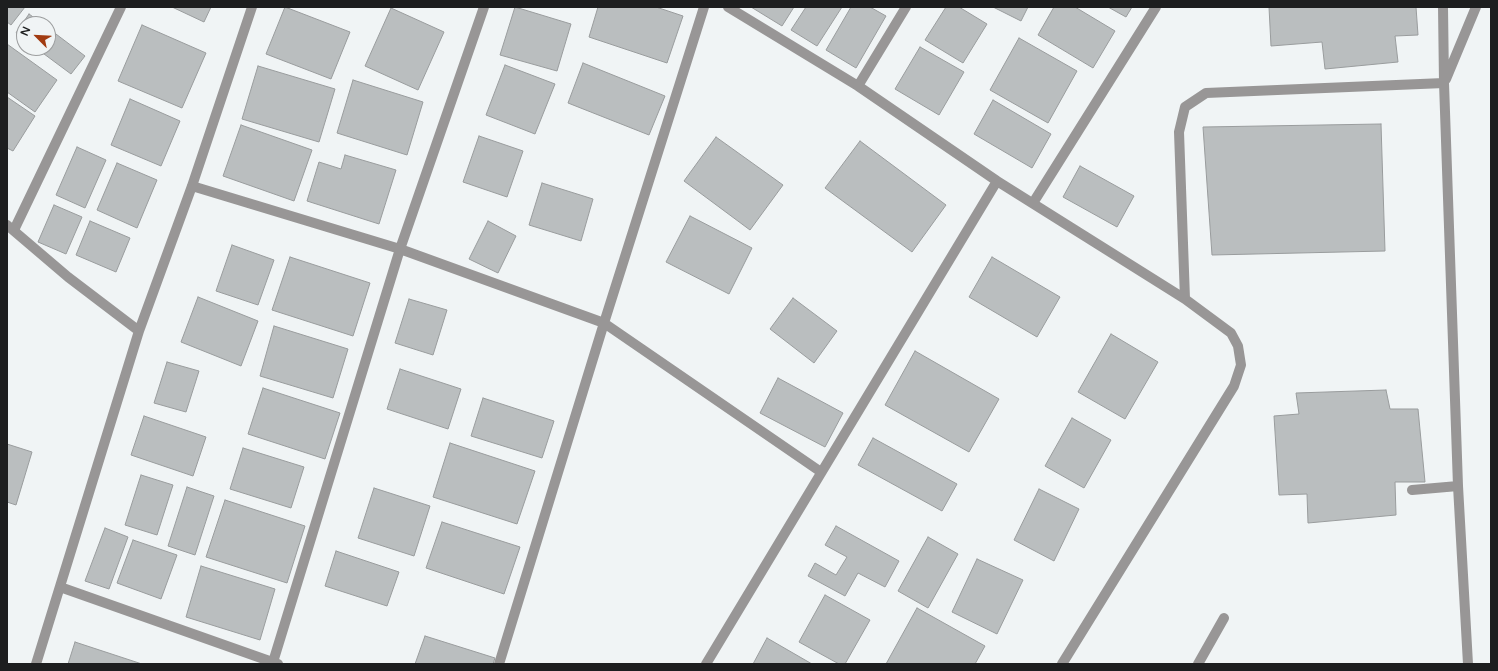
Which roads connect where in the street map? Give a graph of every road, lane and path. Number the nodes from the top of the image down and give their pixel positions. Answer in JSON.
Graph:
{"nodes":[{"id":1,"x":121,"y":7,"type":"edge"},
{"id":2,"x":252,"y":7,"type":"edge"},
{"id":3,"x":484,"y":7,"type":"edge"},
{"id":4,"x":704,"y":7,"type":"edge"},
{"id":5,"x":728,"y":7,"type":"edge"},
{"id":6,"x":906,"y":7,"type":"edge"},
{"id":7,"x":1156,"y":7,"type":"edge"},
{"id":8,"x":1443,"y":7,"type":"edge"},
{"id":9,"x":1476,"y":7,"type":"edge"},
{"id":10,"x":1444,"y":83,"type":"junction"},
{"id":11,"x":858,"y":86,"type":"junction"},
{"id":12,"x":997,"y":181,"type":"junction"},
{"id":13,"x":192,"y":186,"type":"junction"},
{"id":14,"x":1033,"y":203,"type":"junction"},
{"id":15,"x":11,"y":227,"type":"edge"},
{"id":16,"x":400,"y":249,"type":"junction"},
{"id":17,"x":1185,"y":299,"type":"junction"},
{"id":18,"x":604,"y":323,"type":"junction"},
{"id":19,"x":139,"y":331,"type":"junction"},
{"id":20,"x":821,"y":472,"type":"junction"},
{"id":21,"x":1458,"y":486,"type":"junction"},
{"id":22,"x":1412,"y":490,"type":"dead end"},
{"id":23,"x":60,"y":587,"type":"junction"},
{"id":24,"x":1224,"y":618,"type":"dead end"},
{"id":25,"x":276,"y":663,"type":"edge"},
{"id":26,"x":36,"y":664,"type":"edge"},
{"id":27,"x":499,"y":664,"type":"edge"},
{"id":28,"x":706,"y":664,"type":"edge"},
{"id":29,"x":1062,"y":664,"type":"edge"},
{"id":30,"x":1198,"y":664,"type":"edge"},
{"id":31,"x":1468,"y":664,"type":"edge"}],
"edges":[{"from":1,"to":15,"type":"street"},
{"from":2,"to":13,"type":"street"},
{"from":3,"to":16,"type":"street"},
{"from":4,"to":18,"type":"street"},
{"from":5,"to":11,"type":"street"},
{"from":6,"to":11,"type":"street"},
{"from":7,"to":14,"type":"street"},
{"from":8,"to":10,"type":"street"},
{"from":9,"to":10,"type":"street"},
{"from":10,"to":17,"type":"street"},
{"from":10,"to":21,"type":"street"},
{"from":11,"to":12,"type":"street"},
{"from":12,"to":14,"type":"street"},
{"from":12,"to":20,"type":"street"},
{"from":13,"to":16,"type":"street"},
{"from":13,"to":19,"type":"street"},
{"from":14,"to":17,"type":"street"},
{"from":15,"to":19,"type":"street"},
{"from":16,"to":18,"type":"street"},
{"from":16,"to":25,"type":"street"},
{"from":17,"to":29,"type":"street"},
{"from":18,"to":20,"type":"street"},
{"from":18,"to":27,"type":"street"},
{"from":19,"to":23,"type":"street"},
{"from":20,"to":28,"type":"street"},
{"from":21,"to":22,"type":"street"},
{"from":21,"to":31,"type":"street"},
{"from":23,"to":25,"type":"street"},
{"from":23,"to":26,"type":"street"},
{"from":24,"to":30,"type":"street"}]}
